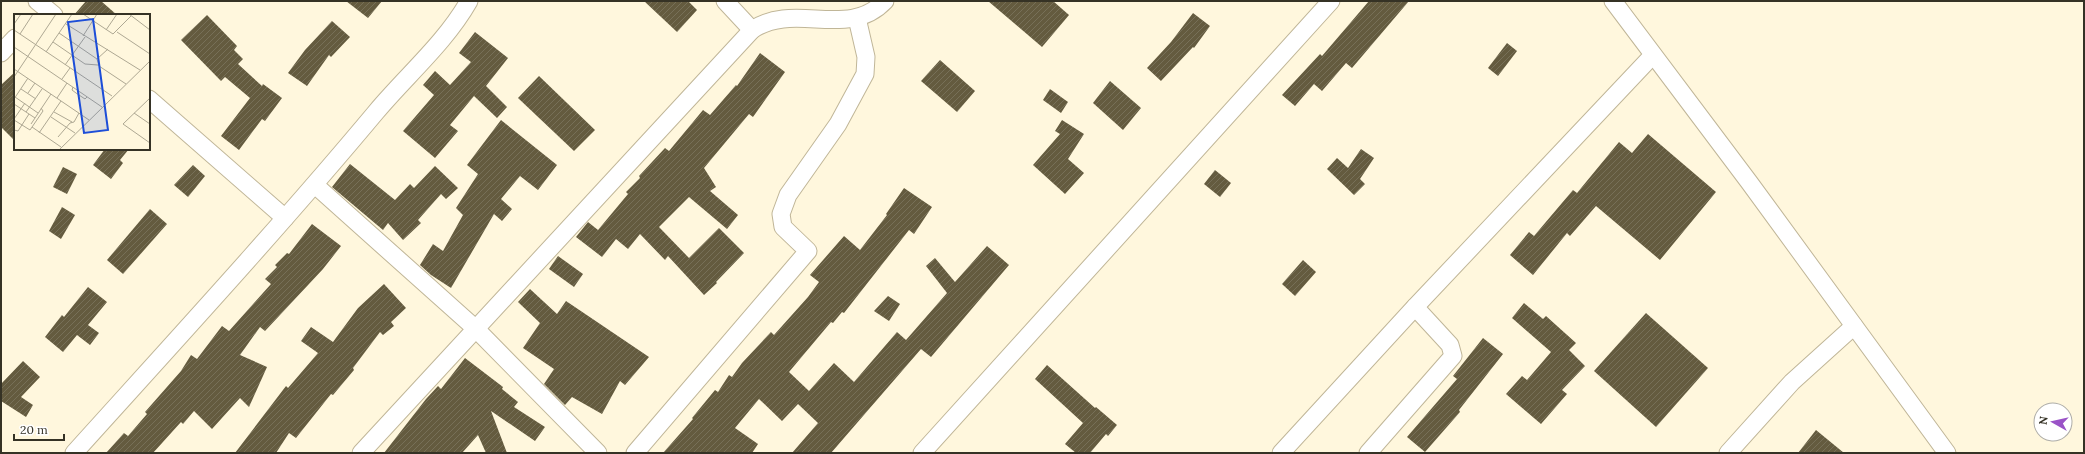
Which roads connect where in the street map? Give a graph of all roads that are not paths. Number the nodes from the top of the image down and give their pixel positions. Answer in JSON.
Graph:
{"nodes":[{"id":1,"x":469,"y":1,"type":"edge"},
{"id":2,"x":725,"y":1,"type":"edge"},
{"id":3,"x":885,"y":1,"type":"edge"},
{"id":4,"x":1331,"y":1,"type":"edge"},
{"id":5,"x":1613,"y":1,"type":"edge"},
{"id":6,"x":857,"y":18,"type":"junction"},
{"id":7,"x":752,"y":30,"type":"junction"},
{"id":8,"x":14,"y":39,"type":"edge"},
{"id":9,"x":1,"y":53,"type":"edge"},
{"id":10,"x":1653,"y":55,"type":"junction"},
{"id":11,"x":150,"y":100,"type":"edge"},
{"id":12,"x":315,"y":185,"type":"junction"},
{"id":13,"x":285,"y":218,"type":"junction"},
{"id":14,"x":1415,"y":307,"type":"junction"},
{"id":15,"x":1854,"y":326,"type":"junction"},
{"id":16,"x":476,"y":329,"type":"junction"},
{"id":17,"x":74,"y":453,"type":"edge"},
{"id":18,"x":361,"y":453,"type":"edge"},
{"id":19,"x":598,"y":453,"type":"edge"},
{"id":20,"x":635,"y":453,"type":"edge"},
{"id":21,"x":922,"y":453,"type":"edge"},
{"id":22,"x":1281,"y":453,"type":"edge"},
{"id":23,"x":1368,"y":453,"type":"edge"},
{"id":24,"x":1728,"y":453,"type":"edge"},
{"id":25,"x":1946,"y":453,"type":"edge"}],
"edges":[{"from":1,"to":12,"type":"street"},
{"from":2,"to":7,"type":"street"},
{"from":3,"to":6,"type":"street"},
{"from":4,"to":21,"type":"street"},
{"from":5,"to":10,"type":"street"},
{"from":6,"to":7,"type":"street"},
{"from":6,"to":20,"type":"street"},
{"from":7,"to":16,"type":"street"},
{"from":8,"to":9,"type":"street"},
{"from":10,"to":14,"type":"street"},
{"from":10,"to":15,"type":"street"},
{"from":11,"to":13,"type":"street"},
{"from":12,"to":13,"type":"street"},
{"from":12,"to":16,"type":"street"},
{"from":13,"to":17,"type":"street"},
{"from":14,"to":22,"type":"street"},
{"from":14,"to":23,"type":"street"},
{"from":15,"to":24,"type":"street"},
{"from":15,"to":25,"type":"street"},
{"from":16,"to":18,"type":"street"},
{"from":16,"to":19,"type":"street"}]}
